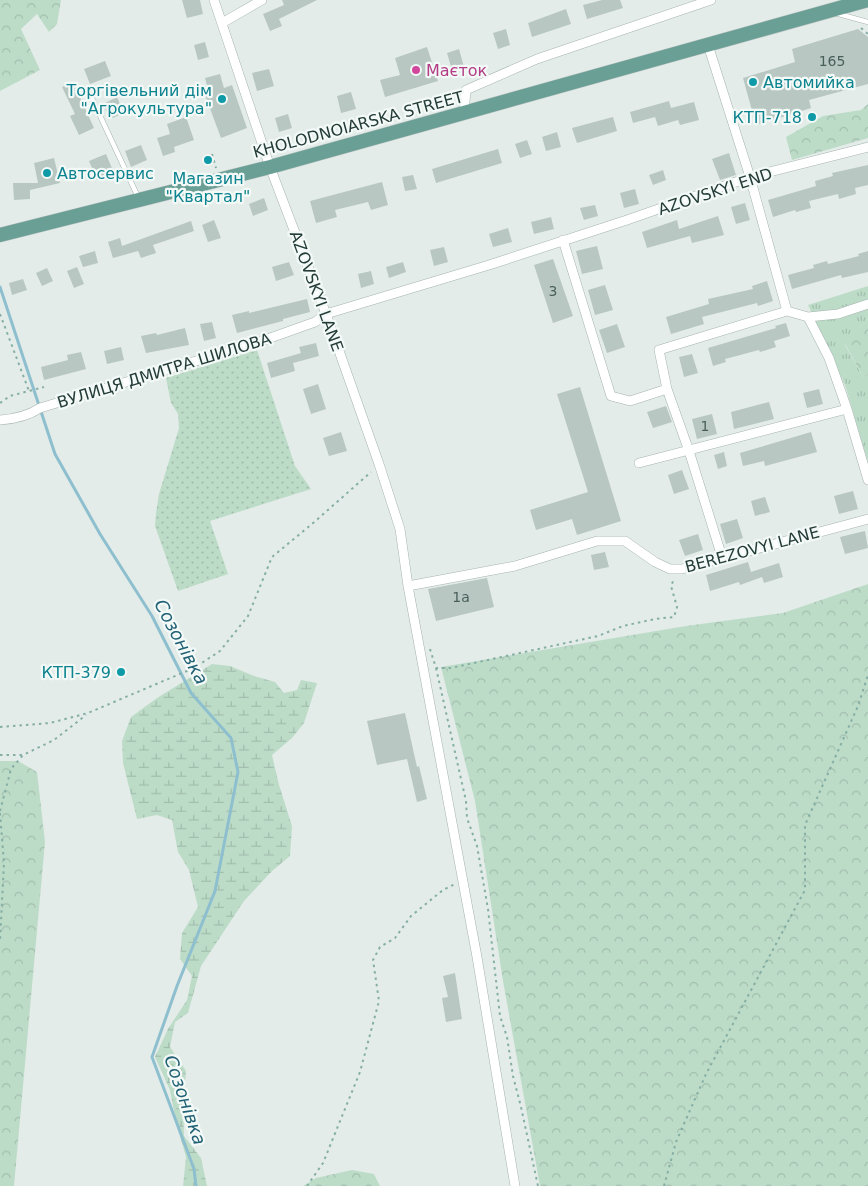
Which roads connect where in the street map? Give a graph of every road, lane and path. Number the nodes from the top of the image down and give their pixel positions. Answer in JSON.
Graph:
{"nodes":[{"id":1,"x":214,"y":0,"type":"edge"},
{"id":2,"x":262,"y":0,"type":"edge"},
{"id":3,"x":711,"y":0,"type":"edge"},
{"id":4,"x":868,"y":0,"type":"edge"},
{"id":5,"x":829,"y":12,"type":"junction"},
{"id":6,"x":868,"y":22,"type":"edge"},
{"id":7,"x":222,"y":23,"type":"junction"},
{"id":8,"x":859,"y":27,"type":"dead end"},
{"id":9,"x":868,"y":34,"type":"edge"},
{"id":10,"x":708,"y":45,"type":"junction"},
{"id":11,"x":88,"y":90,"type":"dead end"},
{"id":12,"x":464,"y":113,"type":"junction"},
{"id":13,"x":868,"y":147,"type":"edge"},
{"id":14,"x":270,"y":167,"type":"junction"},
{"id":15,"x":750,"y":177,"type":"junction"},
{"id":16,"x":140,"y":201,"type":"junction"},
{"id":17,"x":0,"y":235,"type":"edge"},
{"id":18,"x":563,"y":240,"type":"junction"},
{"id":19,"x":868,"y":304,"type":"edge"},
{"id":20,"x":787,"y":311,"type":"junction"},
{"id":21,"x":0,"y":314,"type":"edge"},
{"id":22,"x":326,"y":314,"type":"junction"},
{"id":23,"x":808,"y":317,"type":"junction"},
{"id":24,"x":44,"y":387,"type":"dead end"},
{"id":25,"x":667,"y":389,"type":"junction"},
{"id":26,"x":29,"y":391,"type":"junction"},
{"id":27,"x":0,"y":403,"type":"edge"},
{"id":28,"x":847,"y":408,"type":"junction"},
{"id":29,"x":0,"y":420,"type":"edge"},
{"id":30,"x":689,"y":451,"type":"junction"},
{"id":31,"x":380,"y":464,"type":"junction"},
{"id":32,"x":639,"y":464,"type":"dead end"},
{"id":33,"x":868,"y":480,"type":"edge"},
{"id":34,"x":868,"y":519,"type":"edge"},
{"id":35,"x":722,"y":557,"type":"junction"},
{"id":36,"x":682,"y":568,"type":"junction"},
{"id":37,"x":408,"y":586,"type":"junction"},
{"id":38,"x":428,"y":642,"type":"dead end"},
{"id":39,"x":436,"y":668,"type":"junction"},
{"id":40,"x":868,"y":674,"type":"edge"},
{"id":41,"x":88,"y":713,"type":"junction"},
{"id":42,"x":0,"y":727,"type":"edge"},
{"id":43,"x":23,"y":754,"type":"junction"},
{"id":44,"x":0,"y":756,"type":"edge"},
{"id":45,"x":0,"y":812,"type":"edge"},
{"id":46,"x":463,"y":880,"type":"junction"},
{"id":47,"x":0,"y":941,"type":"edge"},
{"id":48,"x":307,"y":1186,"type":"edge"},
{"id":49,"x":515,"y":1186,"type":"edge"},
{"id":50,"x":538,"y":1186,"type":"edge"},
{"id":51,"x":664,"y":1186,"type":"edge"}],
"edges":[{"from":1,"to":7,"type":"street","name":"AZOVSKYI LANE"},
{"from":2,"to":7,"type":"street"},
{"from":3,"to":12,"type":"street"},
{"from":4,"to":5,"type":"main road","name":"KHOLODNOIARSKA STREET"},
{"from":5,"to":6,"type":"lane"},
{"from":5,"to":10,"type":"main road","name":"KHOLODNOIARSKA STREET"},
{"from":7,"to":14,"type":"street","name":"AZOVSKYI LANE"},
{"from":8,"to":9,"type":"path"},
{"from":10,"to":12,"type":"main road","name":"KHOLODNOIARSKA STREET"},
{"from":10,"to":15,"type":"street"},
{"from":11,"to":16,"type":"lane"},
{"from":12,"to":14,"type":"main road","name":"KHOLODNOIARSKA STREET"},
{"from":13,"to":15,"type":"street","name":"AZOVSKYI END"},
{"from":14,"to":16,"type":"main road","name":"KHOLODNOIARSKA STREET"},
{"from":14,"to":22,"type":"street","name":"AZOVSKYI LANE"},
{"from":15,"to":18,"type":"street","name":"AZOVSKYI END"},
{"from":15,"to":20,"type":"street"},
{"from":16,"to":17,"type":"main road","name":"KHOLODNOIARSKA STREET"},
{"from":18,"to":22,"type":"street","name":"AZOVSKYI END"},
{"from":18,"to":25,"type":"street"},
{"from":19,"to":23,"type":"street"},
{"from":20,"to":23,"type":"street"},
{"from":20,"to":25,"type":"street"},
{"from":21,"to":26,"type":"path"},
{"from":22,"to":29,"type":"street","name":"ВУЛИЦЯ ДМИТРА ШИЛОВА"},
{"from":22,"to":31,"type":"street","name":"AZOVSKYI LANE"},
{"from":23,"to":28,"type":"street"},
{"from":24,"to":26,"type":"path"},
{"from":25,"to":30,"type":"street"},
{"from":26,"to":27,"type":"path"},
{"from":28,"to":30,"type":"street"},
{"from":28,"to":33,"type":"street"},
{"from":30,"to":32,"type":"street"},
{"from":30,"to":35,"type":"street"},
{"from":31,"to":37,"type":"street","name":"AZOVSKYI LANE"},
{"from":31,"to":41,"type":"path"},
{"from":34,"to":35,"type":"street","name":"BEREZOVYI LANE"},
{"from":35,"to":36,"type":"street","name":"BEREZOVYI LANE"},
{"from":36,"to":37,"type":"street","name":"BEREZOVYI LANE"},
{"from":36,"to":39,"type":"path"},
{"from":37,"to":46,"type":"street","name":"AZOVSKYI LANE"},
{"from":38,"to":39,"type":"path"},
{"from":39,"to":50,"type":"path"},
{"from":40,"to":51,"type":"path"},
{"from":41,"to":42,"type":"path"},
{"from":41,"to":43,"type":"path"},
{"from":43,"to":44,"type":"path"},
{"from":43,"to":45,"type":"path"},
{"from":45,"to":47,"type":"path"},
{"from":46,"to":48,"type":"path"},
{"from":46,"to":49,"type":"street","name":"AZOVSKYI LANE"}]}
